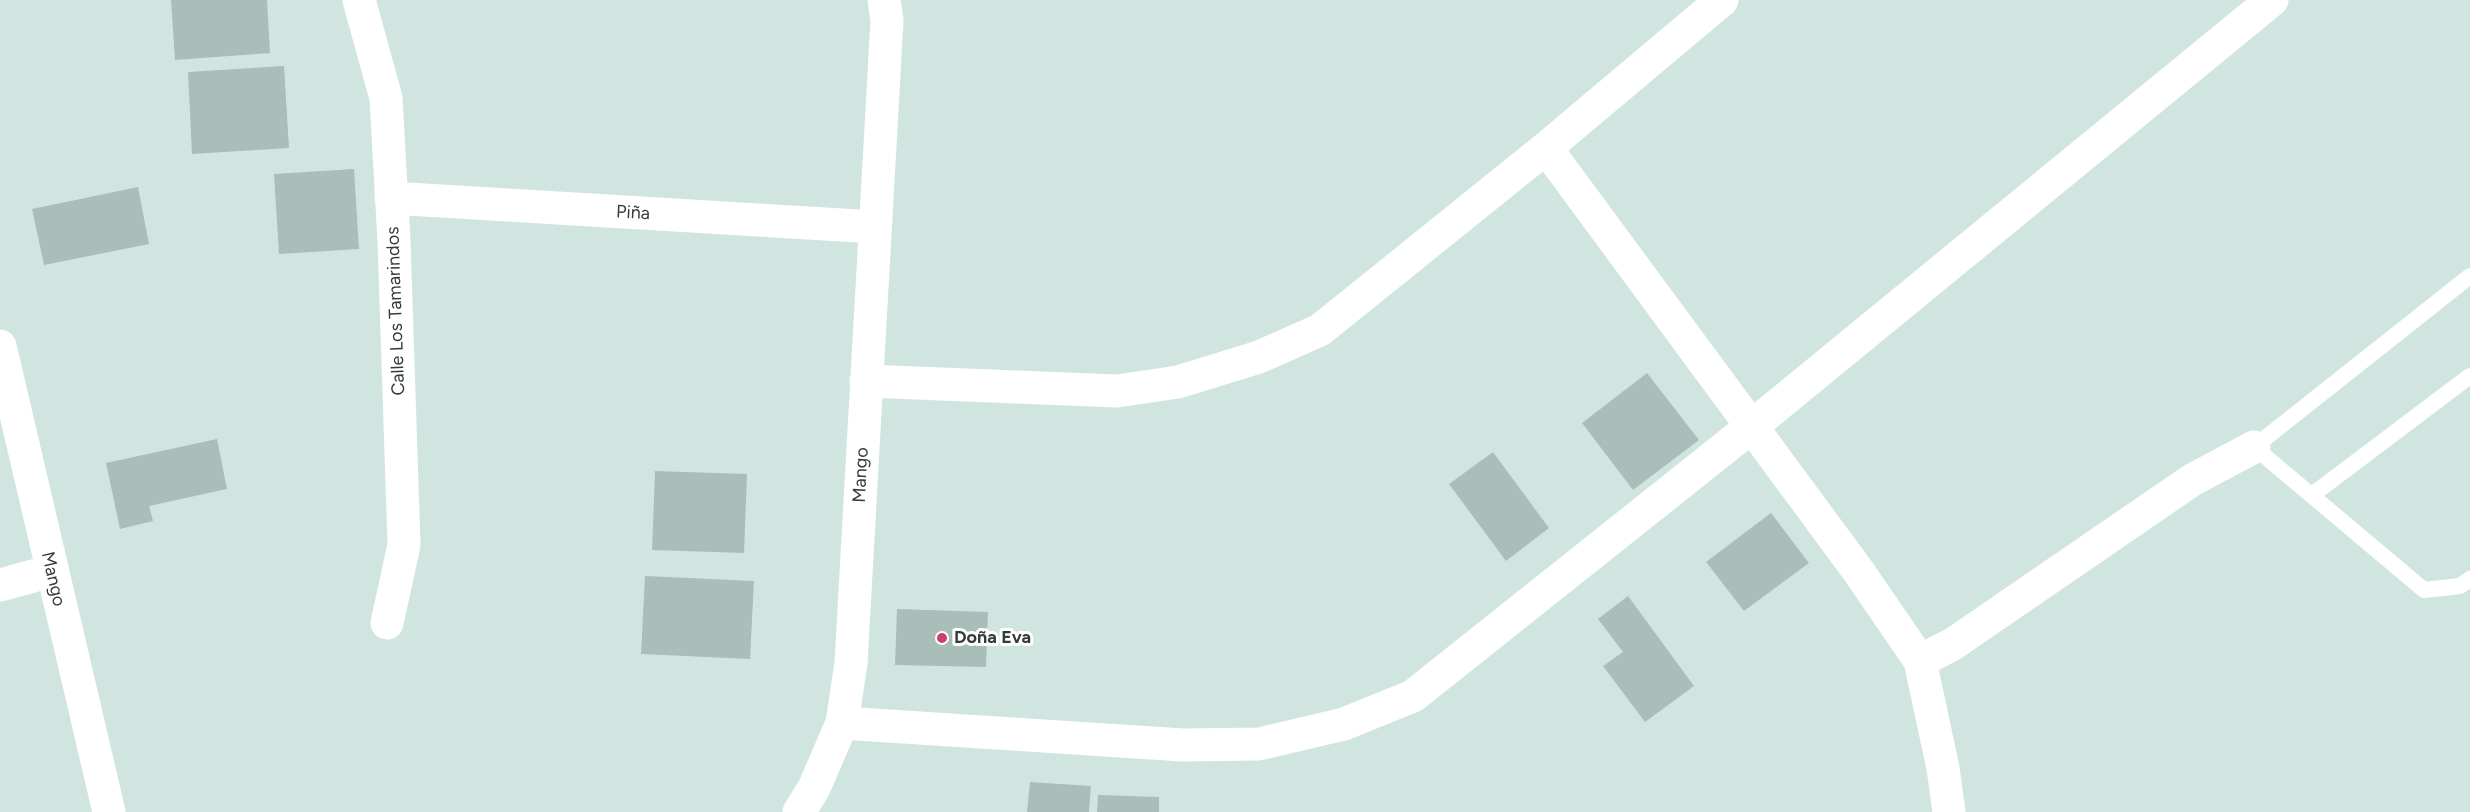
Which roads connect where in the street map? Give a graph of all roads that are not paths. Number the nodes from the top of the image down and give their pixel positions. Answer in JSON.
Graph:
{"nodes":[{"id":1,"x":359,"y":0,"type":"edge"},
{"id":2,"x":1722,"y":0,"type":"edge"},
{"id":3,"x":2272,"y":0,"type":"edge"},
{"id":4,"x":890,"y":7,"type":"edge"},
{"id":5,"x":1546,"y":148,"type":"junction"},
{"id":6,"x":391,"y":198,"type":"junction"},
{"id":7,"x":875,"y":227,"type":"junction"},
{"id":8,"x":2470,"y":276,"type":"edge"},
{"id":9,"x":0,"y":346,"type":"edge"},
{"id":10,"x":2470,"y":376,"type":"edge"},
{"id":11,"x":866,"y":381,"type":"junction"},
{"id":12,"x":1751,"y":427,"type":"junction"},
{"id":13,"x":2254,"y":447,"type":"junction"},
{"id":14,"x":2312,"y":495,"type":"junction"},
{"id":15,"x":51,"y":571,"type":"junction"},
{"id":16,"x":2470,"y":579,"type":"edge"},
{"id":17,"x":0,"y":585,"type":"edge"},
{"id":18,"x":387,"y":623,"type":"dead end"},
{"id":19,"x":1920,"y":661,"type":"junction"},
{"id":20,"x":842,"y":723,"type":"junction"},
{"id":21,"x":109,"y":812,"type":"edge"},
{"id":22,"x":799,"y":812,"type":"edge"},
{"id":23,"x":1949,"y":812,"type":"edge"}],
"edges":[{"from":1,"to":6,"type":"street","name":"Calle Los Tamarindos"},
{"from":2,"to":5,"type":"street"},
{"from":3,"to":12,"type":"street"},
{"from":4,"to":7,"type":"street","name":"Mango"},
{"from":5,"to":11,"type":"street"},
{"from":5,"to":12,"type":"street"},
{"from":6,"to":7,"type":"street","name":"Piña"},
{"from":6,"to":18,"type":"street","name":"Calle Los Tamarindos"},
{"from":7,"to":11,"type":"street","name":"Mango"},
{"from":8,"to":13,"type":"lane"},
{"from":9,"to":15,"type":"street","name":"Mango"},
{"from":10,"to":14,"type":"lane"},
{"from":11,"to":20,"type":"street","name":"Mango"},
{"from":12,"to":19,"type":"street"},
{"from":12,"to":20,"type":"street"},
{"from":13,"to":14,"type":"lane"},
{"from":13,"to":19,"type":"street"},
{"from":14,"to":16,"type":"lane"},
{"from":15,"to":17,"type":"street"},
{"from":15,"to":21,"type":"street","name":"Mango"},
{"from":19,"to":23,"type":"street"},
{"from":20,"to":22,"type":"street","name":"Mango"}]}
